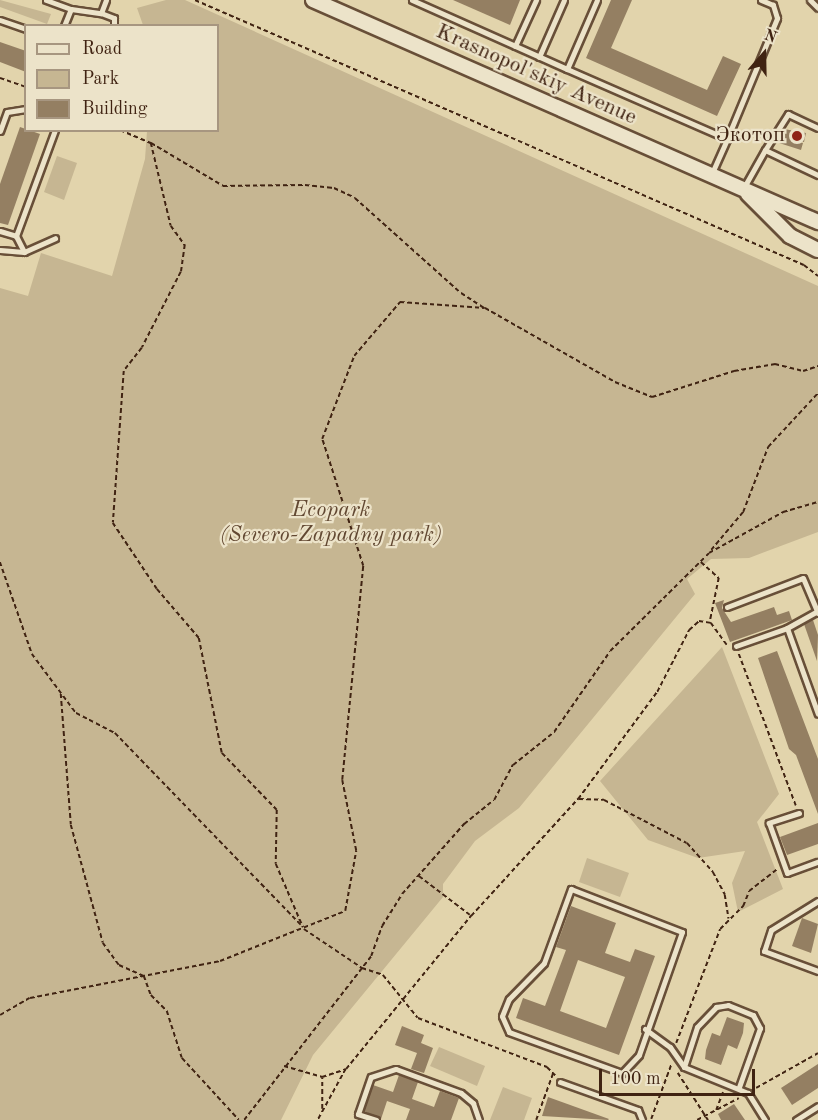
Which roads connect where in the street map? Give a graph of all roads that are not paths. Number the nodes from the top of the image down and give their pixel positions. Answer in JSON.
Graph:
{"nodes":[{"id":1,"x":46,"y":0,"type":"edge"},
{"id":2,"x":106,"y":0,"type":"edge"},
{"id":3,"x":412,"y":0,"type":"edge"},
{"id":4,"x":536,"y":0,"type":"edge"},
{"id":5,"x":564,"y":0,"type":"edge"},
{"id":6,"x":597,"y":0,"type":"edge"},
{"id":7,"x":761,"y":0,"type":"edge"},
{"id":8,"x":810,"y":0,"type":"edge"},
{"id":9,"x":317,"y":1,"type":"edge"},
{"id":10,"x":818,"y":8,"type":"edge"},
{"id":11,"x":71,"y":9,"type":"junction"},
{"id":12,"x":101,"y":13,"type":"junction"},
{"id":13,"x":0,"y":20,"type":"edge"},
{"id":14,"x":65,"y":24,"type":"edge"},
{"id":15,"x":114,"y":24,"type":"edge"},
{"id":16,"x":24,"y":28,"type":"edge"},
{"id":17,"x":515,"y":46,"type":"junction"},
{"id":18,"x":539,"y":57,"type":"junction"},
{"id":19,"x":567,"y":69,"type":"junction"},
{"id":20,"x":24,"y":109,"type":"edge"},
{"id":21,"x":818,"y":128,"type":"edge"},
{"id":22,"x":0,"y":131,"type":"edge"},
{"id":23,"x":54,"y":132,"type":"edge"},
{"id":24,"x":727,"y":139,"type":"junction"},
{"id":25,"x":765,"y":150,"type":"junction"},
{"id":26,"x":711,"y":175,"type":"junction"},
{"id":27,"x":818,"y":175,"type":"edge"},
{"id":28,"x":743,"y":189,"type":"junction"},
{"id":29,"x":818,"y":222,"type":"edge"},
{"id":30,"x":0,"y":231,"type":"edge"},
{"id":31,"x":16,"y":236,"type":"junction"},
{"id":32,"x":55,"y":238,"type":"dead end"},
{"id":33,"x":0,"y":250,"type":"edge"},
{"id":34,"x":818,"y":250,"type":"edge"},
{"id":35,"x":24,"y":252,"type":"junction"},
{"id":36,"x":816,"y":603,"type":"edge"},
{"id":37,"x":727,"y":607,"type":"dead end"},
{"id":38,"x":818,"y":612,"type":"edge"},
{"id":39,"x":787,"y":628,"type":"junction"},
{"id":40,"x":736,"y":646,"type":"road end"},
{"id":41,"x":818,"y":714,"type":"edge"},
{"id":42,"x":799,"y":813,"type":"road end"},
{"id":43,"x":818,"y":862,"type":"edge"},
{"id":44,"x":818,"y":901,"type":"edge"},
{"id":45,"x":818,"y":971,"type":"edge"},
{"id":46,"x":645,"y":1029,"type":"junction"},
{"id":47,"x":684,"y":1067,"type":"junction"},
{"id":48,"x":560,"y":1082,"type":"road end"},
{"id":49,"x":739,"y":1087,"type":"junction"},
{"id":50,"x":818,"y":1106,"type":"edge"},
{"id":51,"x":376,"y":1120,"type":"edge"},
{"id":52,"x":479,"y":1120,"type":"edge"},
{"id":53,"x":642,"y":1120,"type":"edge"},
{"id":54,"x":765,"y":1120,"type":"edge"},
{"id":55,"x":796,"y":1120,"type":"edge"}],
"edges":[{"from":1,"to":11,"type":"lane"},
{"from":2,"to":12,"type":"lane"},
{"from":3,"to":17,"type":"lane"},
{"from":4,"to":17,"type":"lane"},
{"from":5,"to":18,"type":"lane"},
{"from":6,"to":19,"type":"lane"},
{"from":7,"to":24,"type":"lane"},
{"from":8,"to":10,"type":"lane"},
{"from":9,"to":26,"type":"street","name":"Krasnopol'skiy Avenue"},
{"from":11,"to":12,"type":"lane"},
{"from":11,"to":14,"type":"lane"},
{"from":12,"to":15,"type":"lane"},
{"from":13,"to":16,"type":"lane"},
{"from":17,"to":18,"type":"lane"},
{"from":18,"to":19,"type":"lane"},
{"from":19,"to":24,"type":"lane"},
{"from":20,"to":22,"type":"lane"},
{"from":21,"to":25,"type":"lane"},
{"from":23,"to":31,"type":"lane"},
{"from":24,"to":26,"type":"lane"},
{"from":25,"to":27,"type":"lane"},
{"from":25,"to":28,"type":"lane"},
{"from":26,"to":28,"type":"street","name":"Krasnopol'skiy Avenue"},
{"from":28,"to":29,"type":"street","name":"Krasnopol'skiy Avenue"},
{"from":28,"to":34,"type":"street"},
{"from":30,"to":31,"type":"lane"},
{"from":31,"to":35,"type":"lane"},
{"from":32,"to":35,"type":"lane"},
{"from":33,"to":35,"type":"lane"},
{"from":36,"to":37,"type":"lane"},
{"from":36,"to":38,"type":"lane"},
{"from":38,"to":39,"type":"lane"},
{"from":39,"to":40,"type":"lane"},
{"from":39,"to":41,"type":"lane"},
{"from":42,"to":43,"type":"lane"},
{"from":44,"to":45,"type":"lane"},
{"from":46,"to":46,"type":"lane"},
{"from":46,"to":47,"type":"lane"},
{"from":47,"to":49,"type":"lane"},
{"from":47,"to":49,"type":"lane"},
{"from":48,"to":53,"type":"lane"},
{"from":49,"to":54,"type":"lane"},
{"from":50,"to":55,"type":"lane"},
{"from":51,"to":52,"type":"lane"}]}
